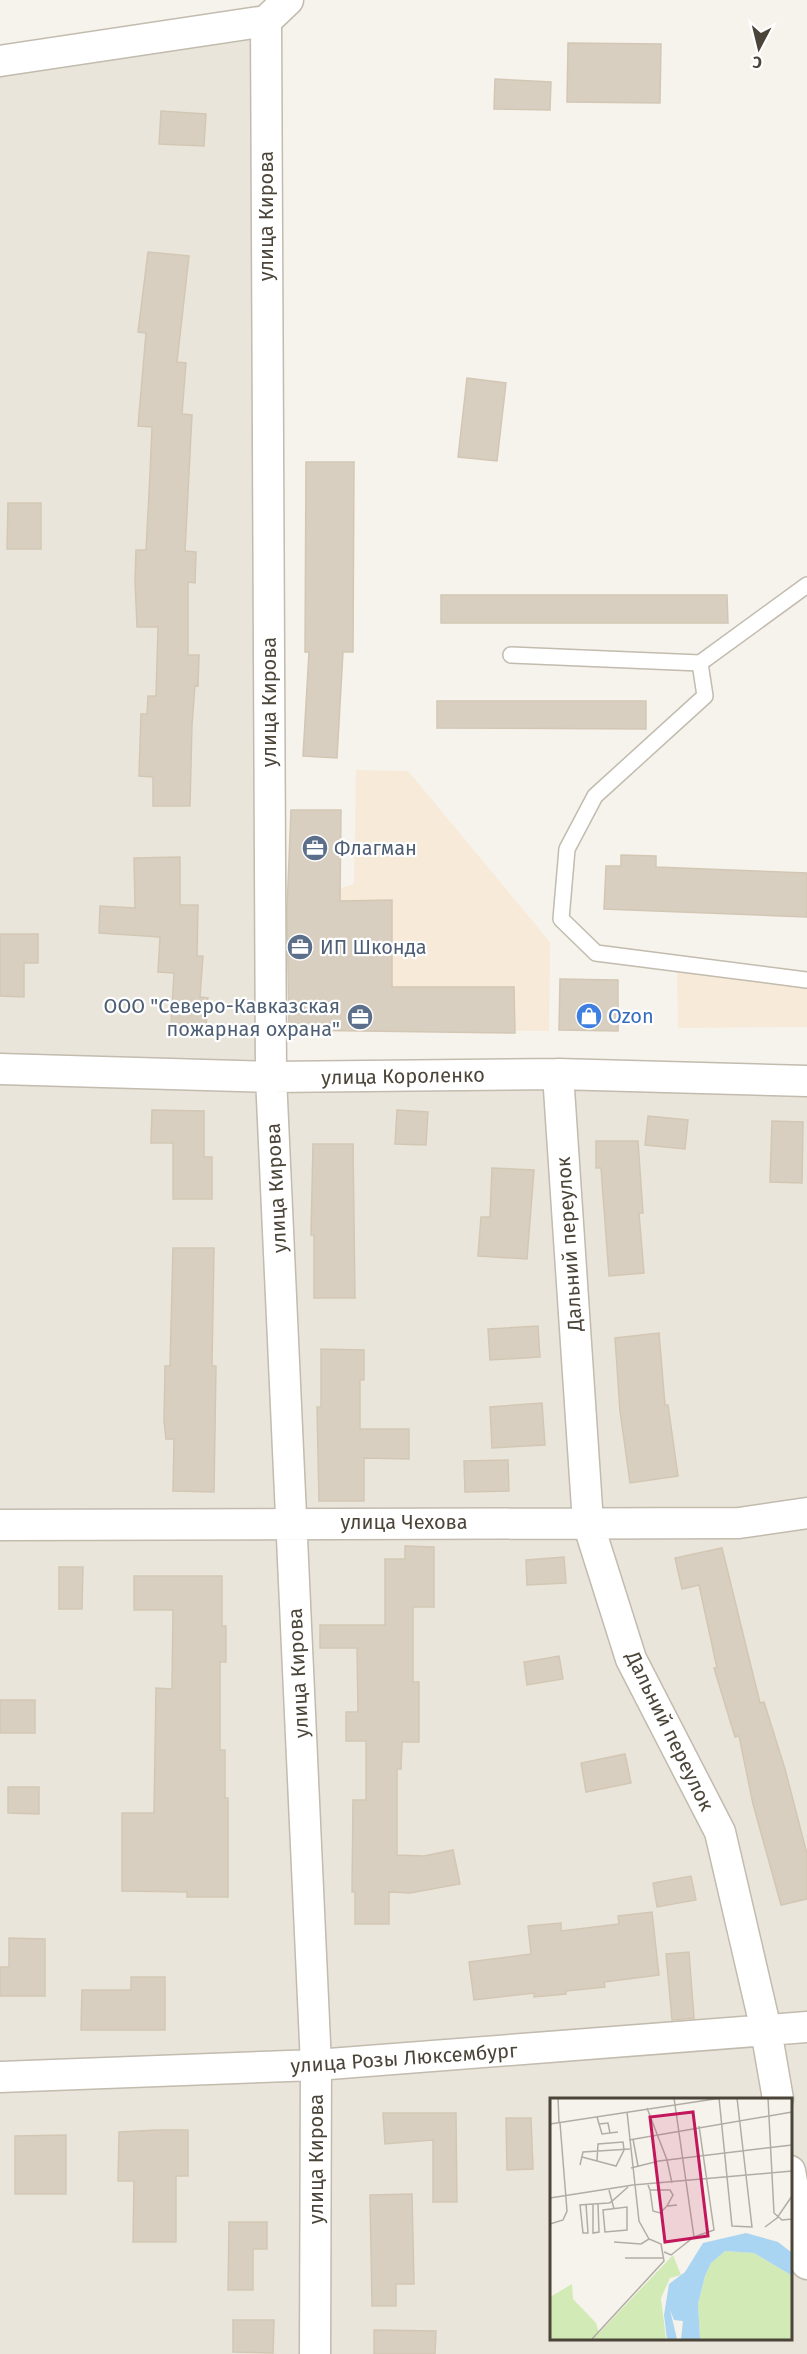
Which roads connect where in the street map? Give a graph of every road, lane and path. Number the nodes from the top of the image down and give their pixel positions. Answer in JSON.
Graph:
{"nodes":[{"id":1,"x":288,"y":0,"type":"edge"},
{"id":2,"x":266,"y":21,"type":"junction"},
{"id":3,"x":0,"y":62,"type":"edge"},
{"id":4,"x":807,"y":585,"type":"edge"},
{"id":5,"x":511,"y":655,"type":"dead end"},
{"id":6,"x":700,"y":663,"type":"junction"},
{"id":7,"x":807,"y":980,"type":"edge"},
{"id":8,"x":0,"y":1069,"type":"edge"},
{"id":9,"x":558,"y":1074,"type":"junction"},
{"id":10,"x":271,"y":1077,"type":"junction"},
{"id":11,"x":807,"y":1081,"type":"edge"},
{"id":12,"x":807,"y":1513,"type":"edge"},
{"id":13,"x":291,"y":1522,"type":"junction"},
{"id":14,"x":588,"y":1523,"type":"junction"},
{"id":15,"x":0,"y":1525,"type":"edge"},
{"id":16,"x":807,"y":2027,"type":"edge"},
{"id":17,"x":766,"y":2030,"type":"junction"},
{"id":18,"x":316,"y":2065,"type":"junction"},
{"id":19,"x":0,"y":2078,"type":"edge"},
{"id":20,"x":778,"y":2098,"type":"edge"},
{"id":21,"x":792,"y":2181,"type":"edge"},
{"id":22,"x":807,"y":2264,"type":"edge"},
{"id":23,"x":315,"y":2354,"type":"edge"}],
"edges":[{"from":1,"to":2,"type":"street"},
{"from":2,"to":3,"type":"street"},
{"from":2,"to":10,"type":"street","name":"улица Кирова"},
{"from":4,"to":6,"type":"lane"},
{"from":5,"to":6,"type":"lane"},
{"from":6,"to":7,"type":"lane"},
{"from":8,"to":10,"type":"street","name":"улица Короленко"},
{"from":9,"to":10,"type":"street","name":"улица Короленко"},
{"from":9,"to":11,"type":"street","name":"улица Короленко"},
{"from":9,"to":14,"type":"street","name":"Дальний переулок"},
{"from":10,"to":13,"type":"street","name":"улица Кирова"},
{"from":12,"to":14,"type":"street","name":"улица Чехова"},
{"from":13,"to":14,"type":"street","name":"улица Чехова"},
{"from":13,"to":15,"type":"street","name":"улица Чехова"},
{"from":13,"to":18,"type":"street","name":"улица Кирова"},
{"from":14,"to":17,"type":"street","name":"Дальний переулок"},
{"from":16,"to":17,"type":"street","name":"улица Розы Люксембург"},
{"from":17,"to":18,"type":"street","name":"улица Розы Люксембург"},
{"from":17,"to":20,"type":"street","name":"Дальний переулок"},
{"from":18,"to":19,"type":"street","name":"улица Розы Люксембург"},
{"from":18,"to":23,"type":"street","name":"улица Кирова"},
{"from":21,"to":22,"type":"street"}]}
